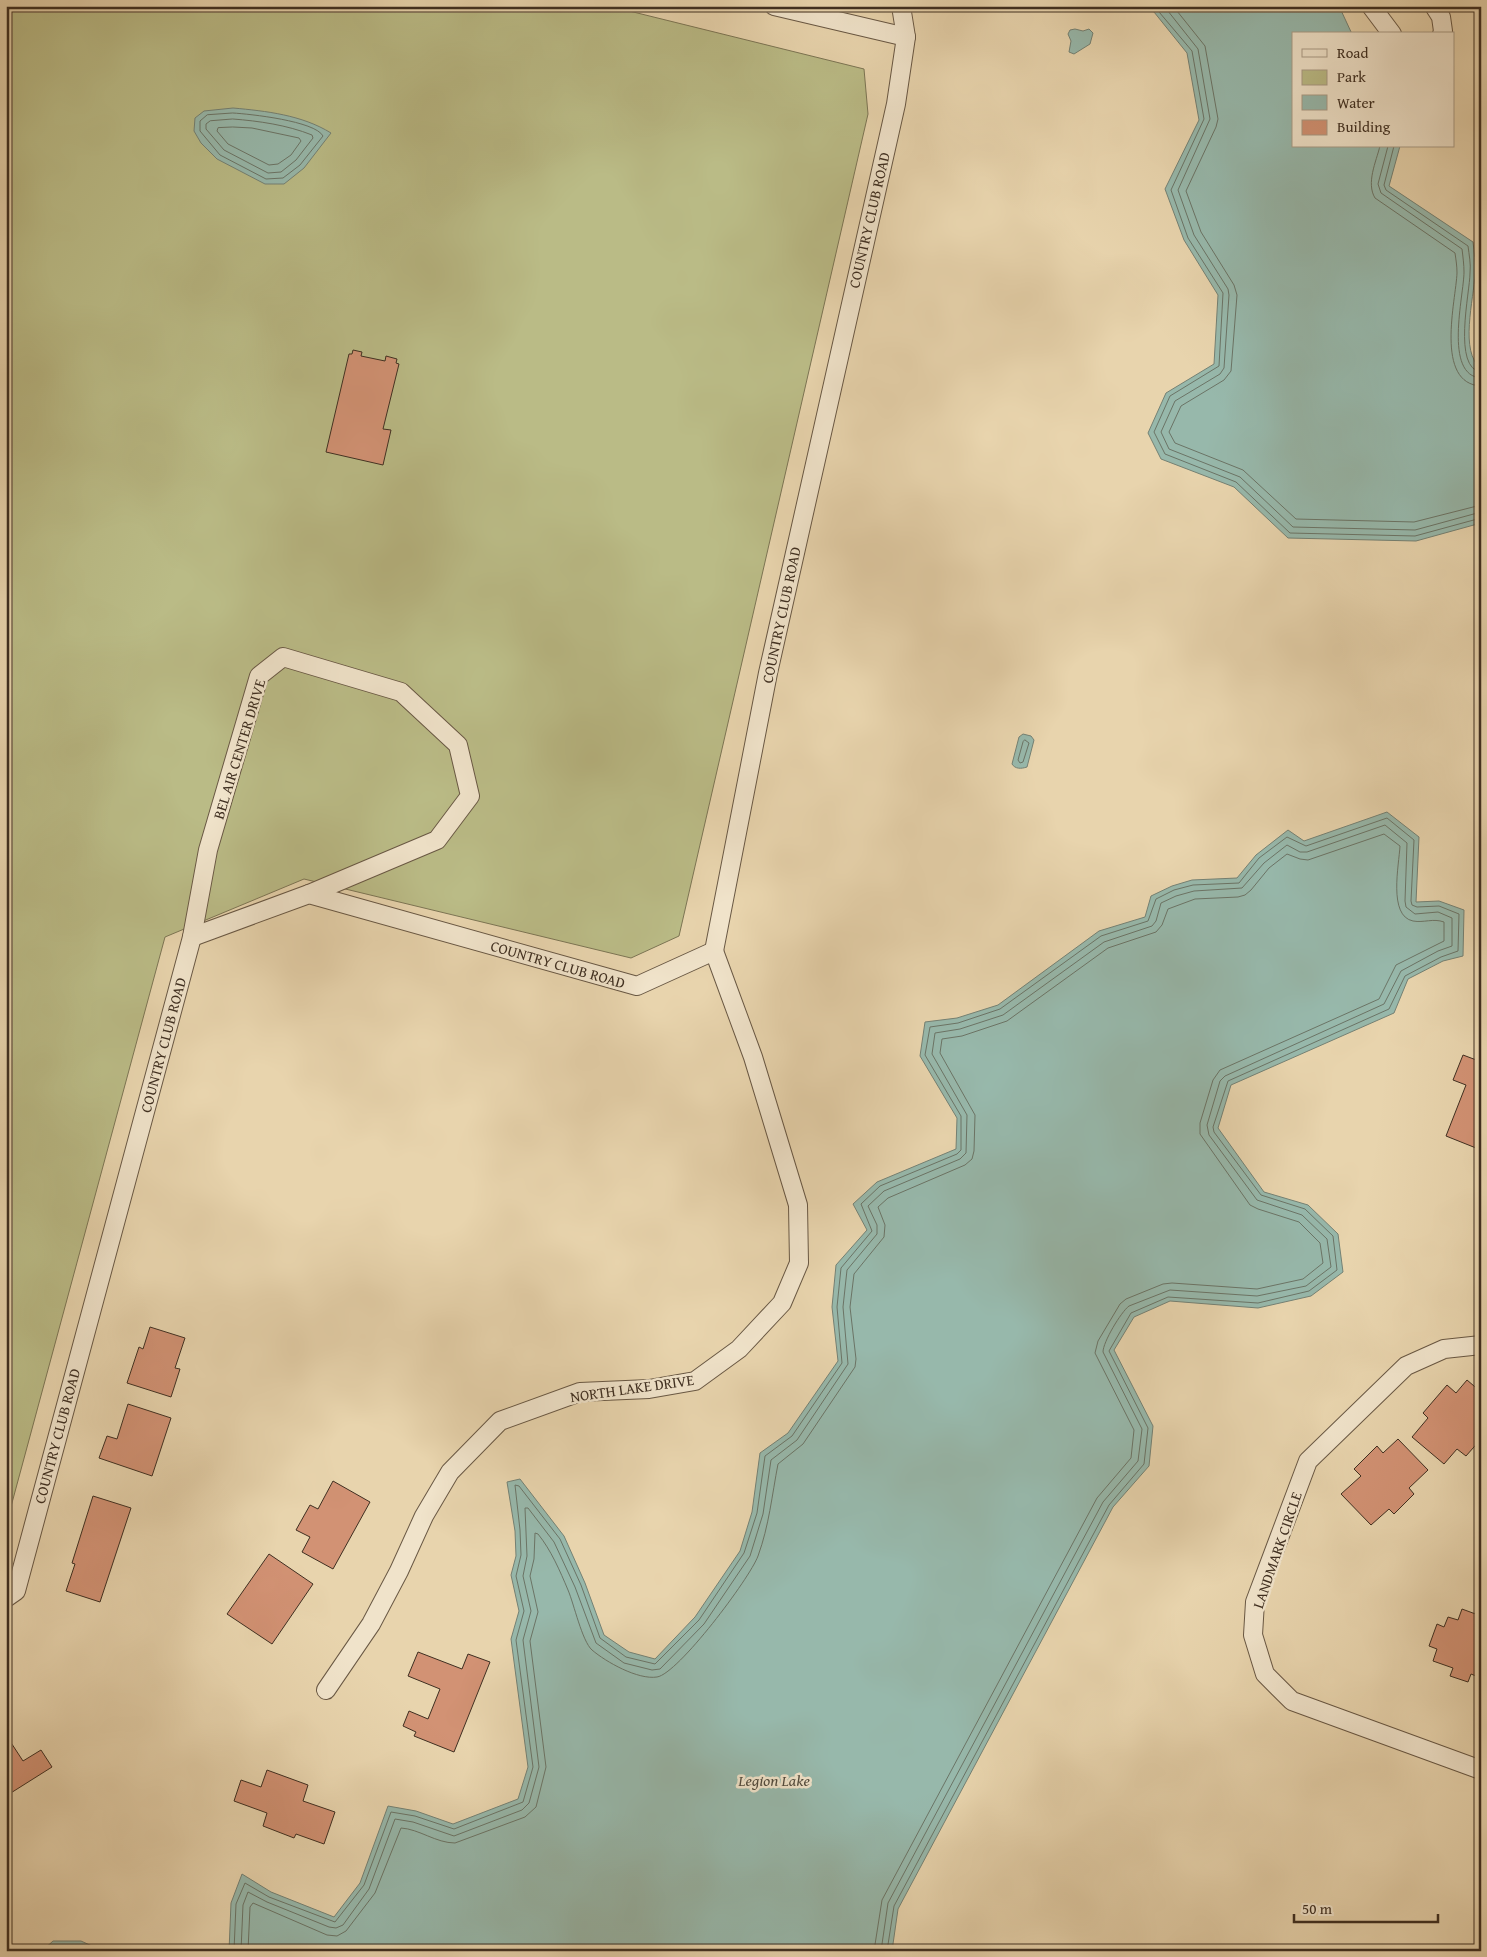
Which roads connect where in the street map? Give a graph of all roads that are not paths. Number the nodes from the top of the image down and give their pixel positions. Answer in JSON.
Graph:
{"nodes":[{"id":1,"x":774,"y":6,"type":"edge"},
{"id":2,"x":901,"y":6,"type":"edge"},
{"id":3,"x":1371,"y":6,"type":"edge"},
{"id":4,"x":1434,"y":6,"type":"edge"},
{"id":5,"x":1390,"y":32,"type":"edge"},
{"id":6,"x":1443,"y":32,"type":"edge"},
{"id":7,"x":906,"y":37,"type":"junction"},
{"id":8,"x":309,"y":894,"type":"junction"},
{"id":9,"x":192,"y":937,"type":"junction"},
{"id":10,"x":714,"y":951,"type":"junction"},
{"id":11,"x":1481,"y":1345,"type":"edge"},
{"id":12,"x":6,"y":1598,"type":"edge"},
{"id":13,"x":326,"y":1690,"type":"dead end"},
{"id":14,"x":1481,"y":1770,"type":"edge"}],
"edges":[{"from":1,"to":7,"type":"street"},
{"from":2,"to":7,"type":"street","name":"COUNTRY CLUB ROAD"},
{"from":3,"to":5,"type":"street"},
{"from":4,"to":6,"type":"street"},
{"from":7,"to":10,"type":"street","name":"COUNTRY CLUB ROAD"},
{"from":8,"to":9,"type":"street"},
{"from":8,"to":9,"type":"street","name":"BEL AIR CENTER DRIVE"},
{"from":8,"to":10,"type":"street","name":"COUNTRY CLUB ROAD"},
{"from":9,"to":12,"type":"street","name":"COUNTRY CLUB ROAD"},
{"from":10,"to":13,"type":"street","name":"NORTH LAKE DRIVE"},
{"from":11,"to":14,"type":"street","name":"LANDMARK CIRCLE"}]}
